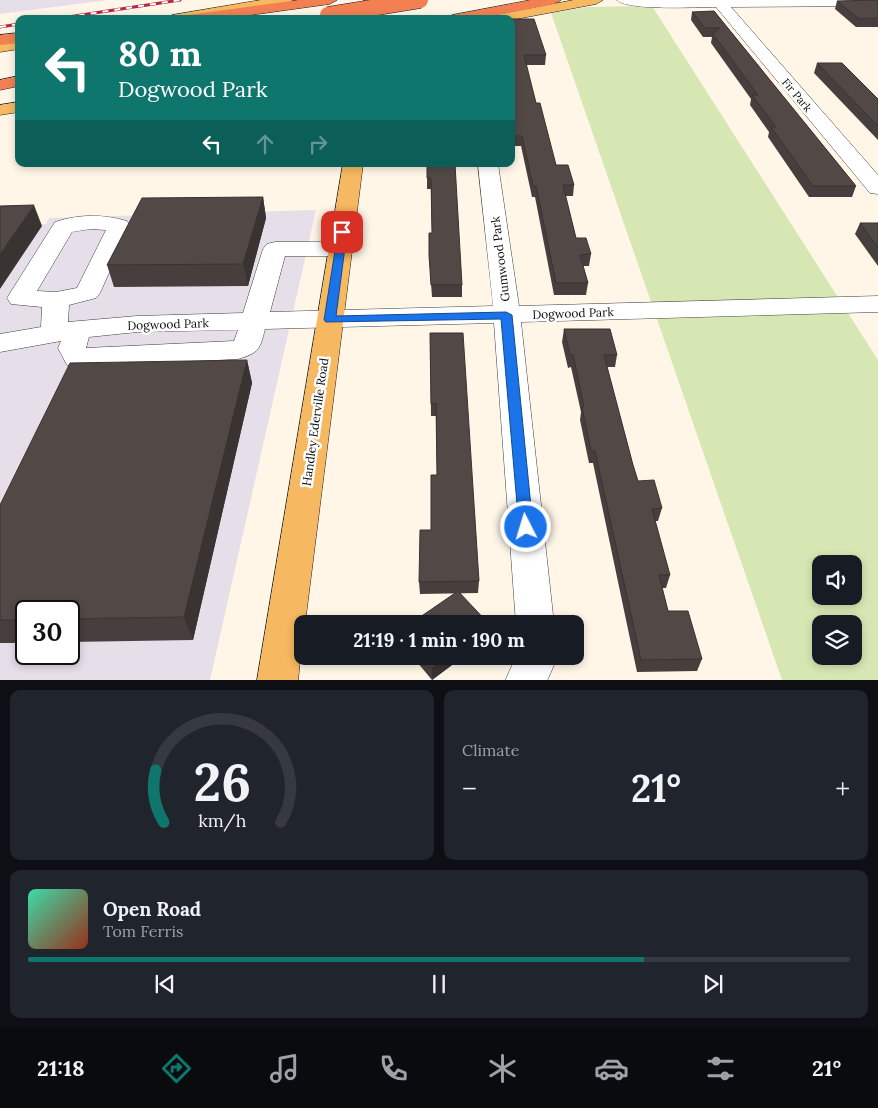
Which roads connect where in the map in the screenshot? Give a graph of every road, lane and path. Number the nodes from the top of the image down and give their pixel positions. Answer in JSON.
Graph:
{"nodes":[{"id":1,"x":286,"y":0,"type":"edge"},
{"id":2,"x":371,"y":0,"type":"edge"},
{"id":3,"x":387,"y":0,"type":"edge"},
{"id":4,"x":484,"y":0,"type":"edge"},
{"id":5,"x":554,"y":0,"type":"edge"},
{"id":6,"x":596,"y":0,"type":"edge"},
{"id":7,"x":624,"y":0,"type":"edge"},
{"id":8,"x":719,"y":1,"type":"edge"},
{"id":9,"x":763,"y":1,"type":"edge"},
{"id":10,"x":845,"y":1,"type":"edge"},
{"id":11,"x":874,"y":3,"type":"edge"},
{"id":12,"x":426,"y":5,"type":"edge"},
{"id":13,"x":329,"y":7,"type":"edge"},
{"id":14,"x":450,"y":12,"type":"edge"},
{"id":15,"x":196,"y":15,"type":"edge"},
{"id":16,"x":235,"y":15,"type":"edge"},
{"id":17,"x":317,"y":15,"type":"edge"},
{"id":18,"x":369,"y":15,"type":"edge"},
{"id":19,"x":385,"y":15,"type":"edge"},
{"id":20,"x":390,"y":15,"type":"edge"},
{"id":21,"x":515,"y":15,"type":"edge"},
{"id":22,"x":15,"y":38,"type":"edge"},
{"id":23,"x":0,"y":40,"type":"edge"},
{"id":24,"x":15,"y":45,"type":"edge"},
{"id":25,"x":0,"y":47,"type":"edge"},
{"id":26,"x":15,"y":82,"type":"edge"},
{"id":27,"x":0,"y":84,"type":"edge"},
{"id":28,"x":15,"y":92,"type":"edge"},
{"id":29,"x":0,"y":93,"type":"edge"},
{"id":30,"x":15,"y":98,"type":"edge"},
{"id":31,"x":0,"y":100,"type":"edge"},
{"id":32,"x":15,"y":108,"type":"edge"},
{"id":33,"x":0,"y":110,"type":"edge"},
{"id":34,"x":353,"y":167,"type":"edge"},
{"id":35,"x":488,"y":167,"type":"edge"},
{"id":36,"x":878,"y":188,"type":"edge"},
{"id":37,"x":340,"y":249,"type":"junction"},
{"id":38,"x":56,"y":300,"type":"dead end"},
{"id":39,"x":878,"y":304,"type":"edge"},
{"id":40,"x":506,"y":315,"type":"junction"},
{"id":41,"x":330,"y":320,"type":"junction"},
{"id":42,"x":254,"y":321,"type":"junction"},
{"id":43,"x":66,"y":331,"type":"junction"},
{"id":44,"x":0,"y":343,"type":"edge"},
{"id":45,"x":534,"y":615,"type":"edge"},
{"id":46,"x":534,"y":665,"type":"edge"},
{"id":47,"x":277,"y":680,"type":"edge"},
{"id":48,"x":525,"y":680,"type":"edge"}],
"edges":[{"from":1,"to":15,"type":"main road"},
{"from":2,"to":18,"type":"main road"},
{"from":3,"to":19,"type":"main road"},
{"from":4,"to":14,"type":"highway"},
{"from":5,"to":14,"type":"highway"},
{"from":6,"to":21,"type":"main road"},
{"from":7,"to":8,"type":"street"},
{"from":8,"to":9,"type":"street"},
{"from":8,"to":36,"type":"street","name":"Fir Park"},
{"from":9,"to":10,"type":"street"},
{"from":10,"to":11,"type":"street"},
{"from":12,"to":13,"type":"highway","bridge":true},
{"from":12,"to":20,"type":"highway"},
{"from":13,"to":16,"type":"highway"},
{"from":13,"to":17,"type":"highway"},
{"from":22,"to":23,"type":"highway"},
{"from":24,"to":25,"type":"main road"},
{"from":26,"to":27,"type":"highway"},
{"from":28,"to":29,"type":"highway"},
{"from":30,"to":31,"type":"highway"},
{"from":32,"to":33,"type":"main road"},
{"from":34,"to":37,"type":"main road","name":"Handley Ederville Road"},
{"from":35,"to":40,"type":"street","name":"Gumwood Park"},
{"from":37,"to":41,"type":"main road","name":"Handley Ederville Road"},
{"from":37,"to":42,"type":"street"},
{"from":38,"to":43,"type":"street"},
{"from":39,"to":40,"type":"street","name":"Dogwood Park"},
{"from":40,"to":41,"type":"street","name":"Dogwood Park"},
{"from":40,"to":45,"type":"street","name":"Gumwood Park"},
{"from":41,"to":42,"type":"street","name":"Dogwood Park"},
{"from":41,"to":47,"type":"main road","name":"Handley Ederville Road"},
{"from":42,"to":43,"type":"street"},
{"from":43,"to":44,"type":"street"},
{"from":46,"to":48,"type":"street"}]}
